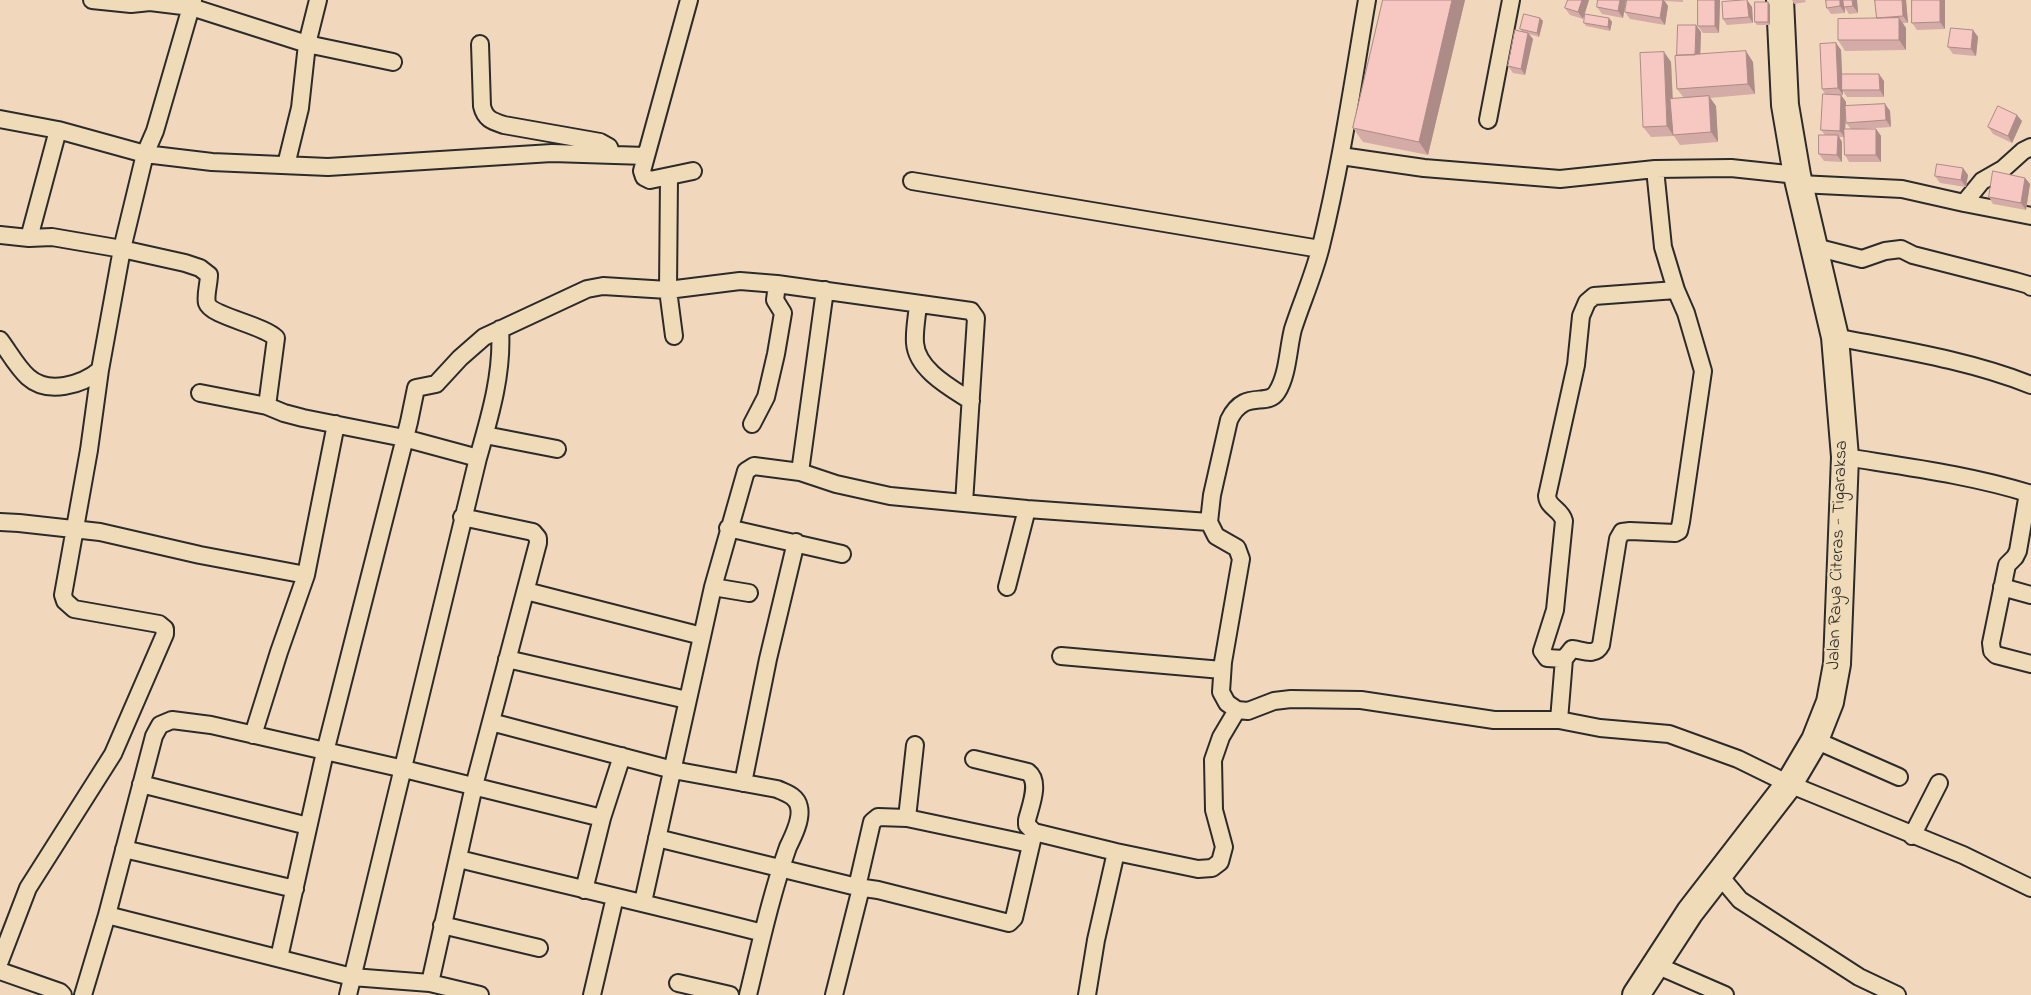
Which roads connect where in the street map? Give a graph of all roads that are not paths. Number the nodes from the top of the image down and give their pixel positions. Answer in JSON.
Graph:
{"nodes":[{"id":1,"x":92,"y":0,"type":"edge"},
{"id":2,"x":318,"y":0,"type":"edge"},
{"id":3,"x":690,"y":0,"type":"edge"},
{"id":4,"x":1367,"y":0,"type":"edge"},
{"id":5,"x":1511,"y":0,"type":"edge"},
{"id":6,"x":1780,"y":0,"type":"edge"},
{"id":7,"x":192,"y":4,"type":"edge"},
{"id":8,"x":307,"y":44,"type":"junction"},
{"id":9,"x":480,"y":44,"type":"dead end"},
{"id":10,"x":393,"y":62,"type":"dead end"},
{"id":11,"x":0,"y":119,"type":"edge"},
{"id":12,"x":1488,"y":120,"type":"dead end"},
{"id":13,"x":58,"y":130,"type":"junction"},
{"id":14,"x":2031,"y":147,"type":"edge"},
{"id":15,"x":145,"y":154,"type":"junction"},
{"id":16,"x":612,"y":155,"type":"junction"},
{"id":17,"x":646,"y":156,"type":"junction"},
{"id":18,"x":1341,"y":156,"type":"junction"},
{"id":19,"x":286,"y":165,"type":"junction"},
{"id":20,"x":1654,"y":169,"type":"junction"},
{"id":21,"x":693,"y":171,"type":"dead end"},
{"id":22,"x":669,"y":177,"type":"junction"},
{"id":23,"x":1798,"y":179,"type":"junction"},
{"id":24,"x":912,"y":181,"type":"dead end"},
{"id":25,"x":1964,"y":203,"type":"junction"},
{"id":26,"x":2031,"y":216,"type":"edge"},
{"id":27,"x":0,"y":235,"type":"edge"},
{"id":28,"x":29,"y":238,"type":"junction"},
{"id":29,"x":1815,"y":246,"type":"junction"},
{"id":30,"x":122,"y":249,"type":"junction"},
{"id":31,"x":1320,"y":249,"type":"junction"},
{"id":32,"x":777,"y":284,"type":"junction"},
{"id":33,"x":2031,"y":287,"type":"edge"},
{"id":34,"x":668,"y":290,"type":"junction"},
{"id":35,"x":825,"y":290,"type":"junction"},
{"id":36,"x":1676,"y":290,"type":"junction"},
{"id":37,"x":918,"y":304,"type":"junction"},
{"id":38,"x":500,"y":329,"type":"junction"},
{"id":39,"x":674,"y":336,"type":"dead end"},
{"id":40,"x":1835,"y":337,"type":"junction"},
{"id":41,"x":0,"y":340,"type":"edge"},
{"id":42,"x":100,"y":370,"type":"junction"},
{"id":43,"x":2031,"y":385,"type":"edge"},
{"id":44,"x":200,"y":393,"type":"dead end"},
{"id":45,"x":971,"y":401,"type":"junction"},
{"id":46,"x":267,"y":406,"type":"junction"},
{"id":47,"x":336,"y":424,"type":"junction"},
{"id":48,"x":752,"y":424,"type":"dead end"},
{"id":49,"x":484,"y":435,"type":"junction"},
{"id":50,"x":404,"y":438,"type":"junction"},
{"id":51,"x":557,"y":450,"type":"dead end"},
{"id":52,"x":1845,"y":457,"type":"junction"},
{"id":53,"x":478,"y":458,"type":"junction"},
{"id":54,"x":800,"y":472,"type":"junction"},
{"id":55,"x":2029,"y":494,"type":"edge"},
{"id":56,"x":964,"y":503,"type":"junction"},
{"id":57,"x":1027,"y":509,"type":"junction"},
{"id":58,"x":462,"y":517,"type":"junction"},
{"id":59,"x":0,"y":522,"type":"edge"},
{"id":60,"x":1209,"y":522,"type":"junction"},
{"id":61,"x":76,"y":528,"type":"junction"},
{"id":62,"x":728,"y":528,"type":"junction"},
{"id":63,"x":796,"y":542,"type":"junction"},
{"id":64,"x":842,"y":554,"type":"dead end"},
{"id":65,"x":306,"y":575,"type":"junction"},
{"id":66,"x":713,"y":587,"type":"junction"},
{"id":67,"x":1007,"y":587,"type":"dead end"},
{"id":68,"x":2002,"y":587,"type":"junction"},
{"id":69,"x":526,"y":591,"type":"junction"},
{"id":70,"x":749,"y":593,"type":"dead end"},
{"id":71,"x":2031,"y":595,"type":"edge"},
{"id":72,"x":702,"y":636,"type":"junction"},
{"id":73,"x":1061,"y":656,"type":"dead end"},
{"id":74,"x":507,"y":659,"type":"junction"},
{"id":75,"x":1564,"y":659,"type":"junction"},
{"id":76,"x":2031,"y":664,"type":"edge"},
{"id":77,"x":1222,"y":670,"type":"junction"},
{"id":78,"x":687,"y":700,"type":"junction"},
{"id":79,"x":1237,"y":710,"type":"junction"},
{"id":80,"x":1559,"y":720,"type":"junction"},
{"id":81,"x":491,"y":722,"type":"junction"},
{"id":82,"x":253,"y":735,"type":"junction"},
{"id":83,"x":1815,"y":740,"type":"junction"},
{"id":84,"x":915,"y":745,"type":"dead end"},
{"id":85,"x":325,"y":752,"type":"junction"},
{"id":86,"x":622,"y":756,"type":"junction"},
{"id":87,"x":974,"y":759,"type":"dead end"},
{"id":88,"x":404,"y":769,"type":"junction"},
{"id":89,"x":673,"y":770,"type":"junction"},
{"id":90,"x":1900,"y":778,"type":"dead end"},
{"id":91,"x":743,"y":783,"type":"junction"},
{"id":92,"x":1938,"y":783,"type":"dead end"},
{"id":93,"x":141,"y":784,"type":"junction"},
{"id":94,"x":1789,"y":784,"type":"junction"},
{"id":95,"x":474,"y":786,"type":"junction"},
{"id":96,"x":602,"y":818,"type":"junction"},
{"id":97,"x":907,"y":818,"type":"junction"},
{"id":98,"x":308,"y":826,"type":"junction"},
{"id":99,"x":1912,"y":836,"type":"junction"},
{"id":100,"x":657,"y":838,"type":"junction"},
{"id":101,"x":1032,"y":838,"type":"junction"},
{"id":102,"x":124,"y":849,"type":"junction"},
{"id":103,"x":1116,"y":852,"type":"junction"},
{"id":104,"x":459,"y":859,"type":"junction"},
{"id":105,"x":781,"y":868,"type":"junction"},
{"id":106,"x":1719,"y":874,"type":"junction"},
{"id":107,"x":859,"y":888,"type":"junction"},
{"id":108,"x":2031,"y":888,"type":"edge"},
{"id":109,"x":295,"y":889,"type":"junction"},
{"id":110,"x":584,"y":890,"type":"junction"},
{"id":111,"x":615,"y":897,"type":"junction"},
{"id":112,"x":643,"y":902,"type":"junction"},
{"id":113,"x":107,"y":915,"type":"junction"},
{"id":114,"x":442,"y":926,"type":"junction"},
{"id":115,"x":763,"y":934,"type":"junction"},
{"id":116,"x":539,"y":948,"type":"dead end"},
{"id":117,"x":279,"y":958,"type":"junction"},
{"id":118,"x":0,"y":961,"type":"edge"},
{"id":119,"x":1656,"y":965,"type":"junction"},
{"id":120,"x":0,"y":971,"type":"edge"},
{"id":121,"x":352,"y":977,"type":"junction"},
{"id":122,"x":678,"y":983,"type":"dead end"},
{"id":123,"x":430,"y":984,"type":"junction"},
{"id":124,"x":65,"y":994,"type":"edge"},
{"id":125,"x":83,"y":995,"type":"edge"},
{"id":126,"x":348,"y":995,"type":"edge"},
{"id":127,"x":480,"y":995,"type":"edge"},
{"id":128,"x":592,"y":995,"type":"edge"},
{"id":129,"x":730,"y":995,"type":"edge"},
{"id":130,"x":748,"y":995,"type":"edge"},
{"id":131,"x":834,"y":995,"type":"edge"},
{"id":132,"x":1087,"y":995,"type":"edge"},
{"id":133,"x":1636,"y":995,"type":"edge"},
{"id":134,"x":1725,"y":995,"type":"edge"},
{"id":135,"x":1897,"y":995,"type":"edge"}],
"edges":[{"from":1,"to":7,"type":"street"},
{"from":2,"to":8,"type":"street"},
{"from":3,"to":17,"type":"street"},
{"from":4,"to":18,"type":"street"},
{"from":5,"to":12,"type":"street"},
{"from":6,"to":23,"type":"main road","name":"Jalan Raya Citeras - Tigaraksa"},
{"from":7,"to":8,"type":"street"},
{"from":7,"to":15,"type":"street"},
{"from":8,"to":10,"type":"street"},
{"from":8,"to":19,"type":"street"},
{"from":9,"to":16,"type":"street"},
{"from":11,"to":13,"type":"street"},
{"from":13,"to":15,"type":"street"},
{"from":13,"to":28,"type":"street"},
{"from":14,"to":25,"type":"street"},
{"from":15,"to":19,"type":"street"},
{"from":15,"to":30,"type":"street"},
{"from":16,"to":17,"type":"street"},
{"from":16,"to":19,"type":"street"},
{"from":17,"to":22,"type":"street"},
{"from":18,"to":20,"type":"street"},
{"from":18,"to":31,"type":"street"},
{"from":20,"to":23,"type":"street"},
{"from":20,"to":36,"type":"street"},
{"from":21,"to":22,"type":"street"},
{"from":22,"to":34,"type":"street"},
{"from":23,"to":25,"type":"street"},
{"from":23,"to":29,"type":"main road","name":"Jalan Raya Citeras - Tigaraksa"},
{"from":24,"to":31,"type":"street"},
{"from":25,"to":26,"type":"street"},
{"from":27,"to":28,"type":"street"},
{"from":28,"to":30,"type":"street"},
{"from":29,"to":33,"type":"street"},
{"from":29,"to":40,"type":"main road","name":"Jalan Raya Citeras - Tigaraksa"},
{"from":30,"to":42,"type":"street"},
{"from":30,"to":46,"type":"street"},
{"from":31,"to":60,"type":"street"},
{"from":32,"to":34,"type":"street"},
{"from":32,"to":35,"type":"street"},
{"from":32,"to":48,"type":"street"},
{"from":34,"to":38,"type":"street"},
{"from":34,"to":39,"type":"street"},
{"from":35,"to":37,"type":"street"},
{"from":35,"to":54,"type":"street"},
{"from":36,"to":75,"type":"street"},
{"from":36,"to":75,"type":"street"},
{"from":37,"to":45,"type":"street"},
{"from":37,"to":45,"type":"street"},
{"from":38,"to":49,"type":"street"},
{"from":38,"to":50,"type":"street"},
{"from":40,"to":43,"type":"street"},
{"from":40,"to":52,"type":"main road","name":"Jalan Raya Citeras - Tigaraksa"},
{"from":41,"to":42,"type":"street"},
{"from":42,"to":61,"type":"street"},
{"from":44,"to":46,"type":"street"},
{"from":45,"to":56,"type":"street"},
{"from":46,"to":47,"type":"street"},
{"from":47,"to":50,"type":"street"},
{"from":47,"to":65,"type":"street"},
{"from":49,"to":51,"type":"street"},
{"from":49,"to":53,"type":"street"},
{"from":50,"to":53,"type":"street"},
{"from":50,"to":85,"type":"street"},
{"from":52,"to":55,"type":"street"},
{"from":52,"to":83,"type":"main road","name":"Jalan Raya Citeras - Tigaraksa"},
{"from":53,"to":58,"type":"street"},
{"from":54,"to":56,"type":"street"},
{"from":54,"to":62,"type":"street"},
{"from":55,"to":68,"type":"street"},
{"from":56,"to":57,"type":"street"},
{"from":57,"to":60,"type":"street"},
{"from":57,"to":67,"type":"street"},
{"from":58,"to":69,"type":"street"},
{"from":58,"to":88,"type":"street"},
{"from":59,"to":61,"type":"street"},
{"from":60,"to":77,"type":"street"},
{"from":61,"to":65,"type":"street"},
{"from":61,"to":118,"type":"street"},
{"from":62,"to":63,"type":"street"},
{"from":62,"to":66,"type":"street"},
{"from":63,"to":64,"type":"street"},
{"from":63,"to":91,"type":"street"},
{"from":65,"to":82,"type":"street"},
{"from":66,"to":70,"type":"street"},
{"from":66,"to":72,"type":"street"},
{"from":68,"to":71,"type":"street"},
{"from":68,"to":76,"type":"street"},
{"from":69,"to":72,"type":"street"},
{"from":69,"to":74,"type":"street"},
{"from":72,"to":78,"type":"street"},
{"from":73,"to":77,"type":"street"},
{"from":74,"to":78,"type":"street"},
{"from":74,"to":81,"type":"street"},
{"from":75,"to":80,"type":"street"},
{"from":77,"to":79,"type":"street"},
{"from":78,"to":89,"type":"street"},
{"from":79,"to":80,"type":"street"},
{"from":79,"to":103,"type":"street"},
{"from":80,"to":94,"type":"street"},
{"from":81,"to":86,"type":"street"},
{"from":81,"to":95,"type":"street"},
{"from":82,"to":85,"type":"street"},
{"from":82,"to":93,"type":"street"},
{"from":83,"to":90,"type":"street"},
{"from":83,"to":94,"type":"main road","name":"Jalan Raya Citeras - Tigaraksa"},
{"from":84,"to":97,"type":"street"},
{"from":85,"to":88,"type":"street"},
{"from":85,"to":98,"type":"street"},
{"from":86,"to":89,"type":"street"},
{"from":86,"to":96,"type":"street"},
{"from":87,"to":101,"type":"street"},
{"from":88,"to":95,"type":"street"},
{"from":88,"to":121,"type":"street"},
{"from":89,"to":91,"type":"street"},
{"from":89,"to":100,"type":"street"},
{"from":91,"to":105,"type":"street"},
{"from":92,"to":99,"type":"street"},
{"from":93,"to":98,"type":"street"},
{"from":93,"to":102,"type":"street"},
{"from":94,"to":99,"type":"street"},
{"from":94,"to":106,"type":"main road","name":"Jalan Raya Citeras - Tigaraksa"},
{"from":95,"to":96,"type":"street"},
{"from":95,"to":104,"type":"street"},
{"from":96,"to":110,"type":"street"},
{"from":97,"to":101,"type":"street"},
{"from":97,"to":107,"type":"street"},
{"from":98,"to":109,"type":"street"},
{"from":99,"to":108,"type":"street"},
{"from":100,"to":105,"type":"street"},
{"from":100,"to":112,"type":"street"},
{"from":101,"to":103,"type":"street"},
{"from":101,"to":107,"type":"street"},
{"from":102,"to":109,"type":"street"},
{"from":102,"to":113,"type":"street"},
{"from":103,"to":132,"type":"street"},
{"from":104,"to":110,"type":"street"},
{"from":104,"to":114,"type":"street"},
{"from":105,"to":107,"type":"street"},
{"from":105,"to":115,"type":"street"},
{"from":106,"to":119,"type":"main road","name":"Jalan Raya Citeras - Tigaraksa"},
{"from":106,"to":135,"type":"street"},
{"from":107,"to":131,"type":"street"},
{"from":109,"to":117,"type":"street"},
{"from":110,"to":111,"type":"street"},
{"from":111,"to":112,"type":"street"},
{"from":111,"to":128,"type":"street"},
{"from":112,"to":115,"type":"street"},
{"from":113,"to":117,"type":"street"},
{"from":113,"to":125,"type":"street"},
{"from":114,"to":116,"type":"street"},
{"from":114,"to":123,"type":"street"},
{"from":115,"to":130,"type":"street"},
{"from":117,"to":121,"type":"street"},
{"from":119,"to":133,"type":"main road","name":"Jalan Raya Citeras - Tigaraksa"},
{"from":119,"to":134,"type":"street"},
{"from":120,"to":124,"type":"street"},
{"from":121,"to":123,"type":"street"},
{"from":121,"to":126,"type":"street"},
{"from":122,"to":129,"type":"street"},
{"from":123,"to":127,"type":"street"}]}
